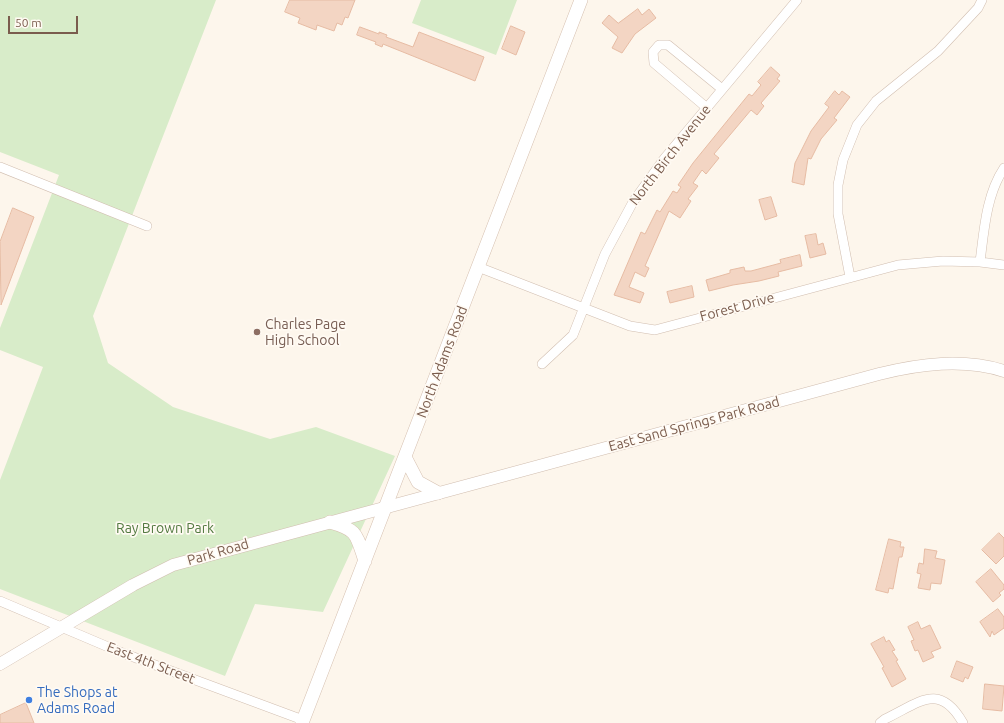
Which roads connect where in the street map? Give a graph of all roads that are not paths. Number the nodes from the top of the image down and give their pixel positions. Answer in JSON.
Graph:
{"nodes":[{"id":1,"x":581,"y":0,"type":"edge"},
{"id":2,"x":797,"y":0,"type":"edge"},
{"id":3,"x":982,"y":0,"type":"edge"},
{"id":4,"x":722,"y":89,"type":"junction"},
{"id":5,"x":707,"y":108,"type":"junction"},
{"id":6,"x":0,"y":167,"type":"edge"},
{"id":7,"x":1004,"y":168,"type":"edge"},
{"id":8,"x":147,"y":226,"type":"dead end"},
{"id":9,"x":980,"y":262,"type":"junction"},
{"id":10,"x":1004,"y":265,"type":"edge"},
{"id":11,"x":478,"y":267,"type":"junction"},
{"id":12,"x":850,"y":277,"type":"junction"},
{"id":13,"x":584,"y":309,"type":"junction"},
{"id":14,"x":542,"y":364,"type":"dead end"},
{"id":15,"x":1004,"y":371,"type":"edge"},
{"id":16,"x":405,"y":457,"type":"junction"},
{"id":17,"x":438,"y":493,"type":"junction"},
{"id":18,"x":386,"y":506,"type":"junction"},
{"id":19,"x":330,"y":522,"type":"junction"},
{"id":20,"x":365,"y":560,"type":"junction"},
{"id":21,"x":0,"y":601,"type":"edge"},
{"id":22,"x":62,"y":626,"type":"junction"},
{"id":23,"x":0,"y":664,"type":"edge"},
{"id":24,"x":302,"y":722,"type":"edge"},
{"id":25,"x":880,"y":723,"type":"edge"},
{"id":26,"x":963,"y":723,"type":"edge"}],
"edges":[{"from":1,"to":11,"type":"main road","name":"North Adams Road"},
{"from":2,"to":4,"type":"street","name":"North Birch Avenue"},
{"from":3,"to":12,"type":"street"},
{"from":4,"to":5,"type":"street","name":"North Birch Avenue"},
{"from":4,"to":5,"type":"street"},
{"from":5,"to":13,"type":"street","name":"North Birch Avenue"},
{"from":6,"to":8,"type":"street"},
{"from":7,"to":9,"type":"street"},
{"from":9,"to":10,"type":"street","name":"Forest Drive"},
{"from":9,"to":12,"type":"street","name":"Forest Drive"},
{"from":11,"to":13,"type":"street","name":"Forest Drive"},
{"from":11,"to":16,"type":"main road","name":"North Adams Road"},
{"from":12,"to":13,"type":"street","name":"Forest Drive"},
{"from":13,"to":14,"type":"street","name":"North Birch Avenue"},
{"from":15,"to":17,"type":"street","name":"East Sand Springs Park Road"},
{"from":16,"to":17,"type":"main road"},
{"from":16,"to":18,"type":"main road","name":"North Adams Road"},
{"from":17,"to":18,"type":"street","name":"East Sand Springs Park Road"},
{"from":18,"to":19,"type":"street","name":"Park Road"},
{"from":18,"to":20,"type":"main road","name":"North Adams Road"},
{"from":19,"to":20,"type":"main road"},
{"from":19,"to":22,"type":"street","name":"Park Road"},
{"from":20,"to":24,"type":"main road","name":"North Adams Road"},
{"from":21,"to":22,"type":"street","name":"East 4th Street"},
{"from":22,"to":23,"type":"street","name":"Park Road"},
{"from":22,"to":24,"type":"street","name":"East 4th Street"},
{"from":25,"to":26,"type":"street"}]}
